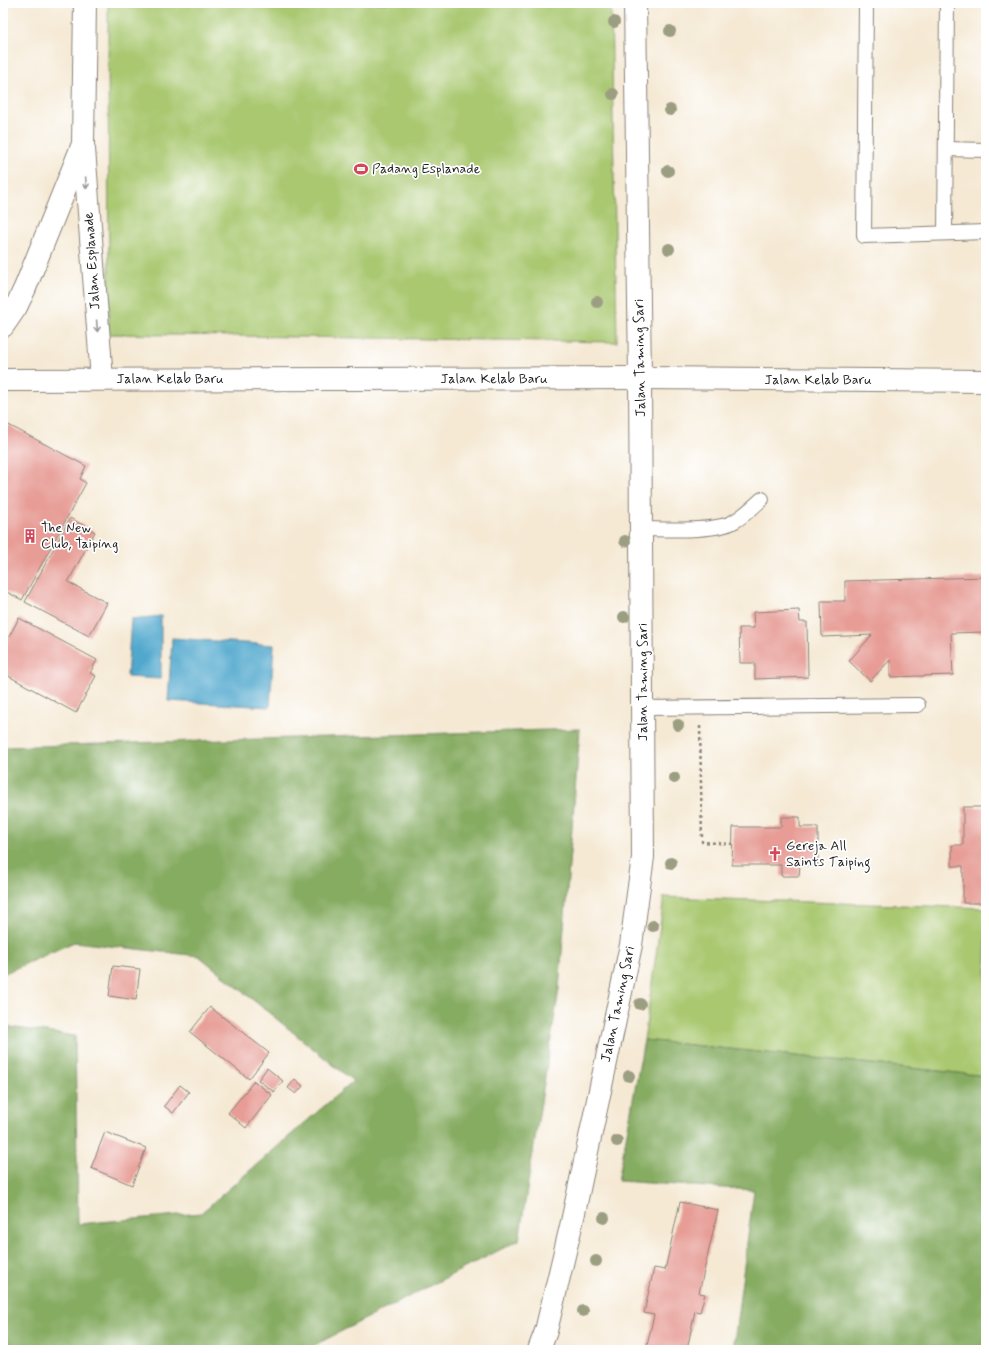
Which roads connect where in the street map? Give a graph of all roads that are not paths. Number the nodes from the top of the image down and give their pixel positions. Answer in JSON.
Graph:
{"nodes":[{"id":1,"x":85,"y":3,"type":"edge"},
{"id":2,"x":635,"y":3,"type":"edge"},
{"id":3,"x":866,"y":3,"type":"edge"},
{"id":4,"x":947,"y":3,"type":"edge"},
{"id":5,"x":83,"y":144,"type":"junction"},
{"id":6,"x":946,"y":149,"type":"junction"},
{"id":7,"x":986,"y":150,"type":"edge"},
{"id":8,"x":986,"y":232,"type":"edge"},
{"id":9,"x":945,"y":233,"type":"junction"},
{"id":10,"x":3,"y":326,"type":"edge"},
{"id":11,"x":640,"y":378,"type":"junction"},
{"id":12,"x":102,"y":379,"type":"junction"},
{"id":13,"x":3,"y":380,"type":"edge"},
{"id":14,"x":986,"y":381,"type":"edge"},
{"id":15,"x":762,"y":499,"type":"dead end"},
{"id":16,"x":642,"y":529,"type":"junction"},
{"id":17,"x":918,"y":705,"type":"dead end"},
{"id":18,"x":643,"y":708,"type":"junction"},
{"id":19,"x":539,"y":1350,"type":"edge"}],
"edges":[{"from":1,"to":5,"type":"street","name":"Jalan Esplanade"},
{"from":2,"to":11,"type":"street","name":"Jalan Taming Sari"},
{"from":3,"to":9,"type":"lane"},
{"from":4,"to":6,"type":"lane"},
{"from":5,"to":10,"type":"street","name":"Jalan Esplanade"},
{"from":5,"to":12,"type":"street","name":"Jalan Esplanade","one_way":true},
{"from":6,"to":7,"type":"lane"},
{"from":6,"to":9,"type":"lane"},
{"from":8,"to":9,"type":"lane"},
{"from":11,"to":12,"type":"street","name":"Jalan Kelab Baru"},
{"from":11,"to":14,"type":"street","name":"Jalan Kelab Baru"},
{"from":11,"to":16,"type":"street","name":"Jalan Taming Sari"},
{"from":12,"to":13,"type":"street","name":"Jalan Kelab Baru"},
{"from":15,"to":16,"type":"lane"},
{"from":16,"to":18,"type":"street","name":"Jalan Taming Sari"},
{"from":17,"to":18,"type":"lane"},
{"from":18,"to":19,"type":"street","name":"Jalan Taming Sari"}]}
